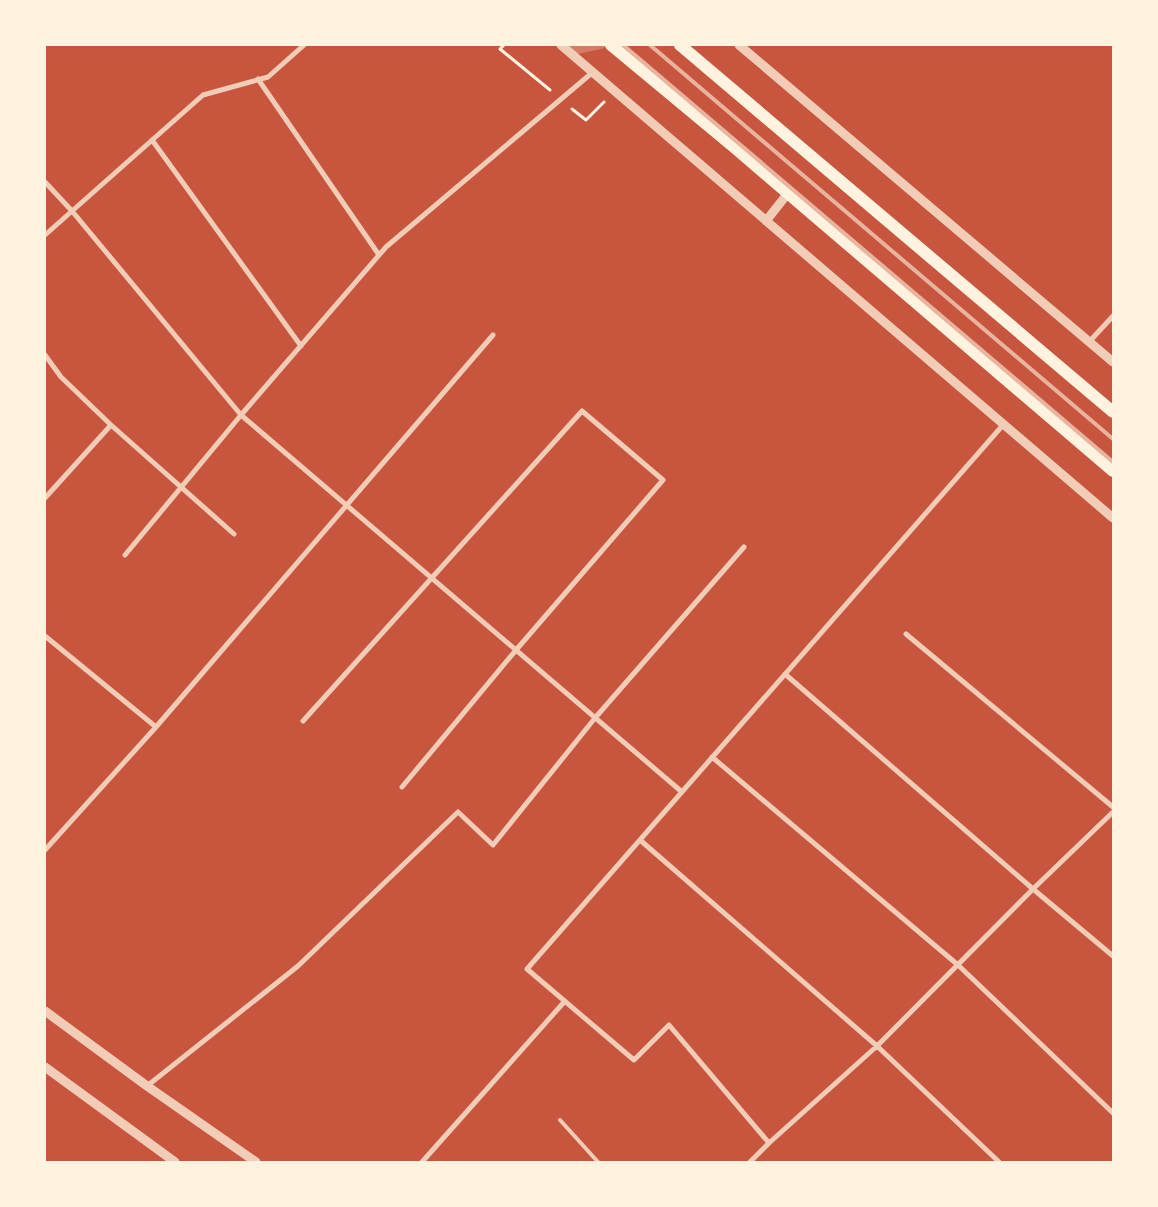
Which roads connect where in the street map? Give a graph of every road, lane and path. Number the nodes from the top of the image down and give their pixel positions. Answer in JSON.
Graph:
{"nodes":[{"id":1,"x":304,"y":45,"type":"edge"},
{"id":2,"x":504,"y":45,"type":"edge"},
{"id":3,"x":561,"y":45,"type":"edge"},
{"id":4,"x":611,"y":45,"type":"edge"},
{"id":5,"x":680,"y":45,"type":"edge"},
{"id":6,"x":739,"y":45,"type":"edge"},
{"id":7,"x":593,"y":72,"type":"junction"},
{"id":8,"x":258,"y":79,"type":"junction"},
{"id":9,"x":550,"y":90,"type":"dead end"},
{"id":10,"x":615,"y":91,"type":"junction"},
{"id":11,"x":572,"y":108,"type":"dead end"},
{"id":12,"x":152,"y":140,"type":"junction"},
{"id":13,"x":45,"y":182,"type":"edge"},
{"id":14,"x":788,"y":193,"type":"junction"},
{"id":15,"x":72,"y":211,"type":"junction"},
{"id":16,"x":766,"y":221,"type":"junction"},
{"id":17,"x":45,"y":235,"type":"edge"},
{"id":18,"x":379,"y":255,"type":"junction"},
{"id":19,"x":1113,"y":316,"type":"edge"},
{"id":20,"x":493,"y":335,"type":"dead end"},
{"id":21,"x":1089,"y":342,"type":"junction"},
{"id":22,"x":301,"y":346,"type":"junction"},
{"id":23,"x":45,"y":356,"type":"edge"},
{"id":24,"x":1113,"y":362,"type":"edge"},
{"id":25,"x":1113,"y":412,"type":"edge"},
{"id":26,"x":241,"y":415,"type":"junction"},
{"id":27,"x":1003,"y":424,"type":"junction"},
{"id":28,"x":111,"y":425,"type":"junction"},
{"id":29,"x":1113,"y":471,"type":"edge"},
{"id":30,"x":181,"y":488,"type":"junction"},
{"id":31,"x":45,"y":498,"type":"edge"},
{"id":32,"x":346,"y":505,"type":"junction"},
{"id":33,"x":1113,"y":518,"type":"edge"},
{"id":34,"x":234,"y":534,"type":"dead end"},
{"id":35,"x":744,"y":547,"type":"dead end"},
{"id":36,"x":124,"y":556,"type":"dead end"},
{"id":37,"x":431,"y":578,"type":"junction"},
{"id":38,"x":906,"y":634,"type":"dead end"},
{"id":39,"x":45,"y":636,"type":"edge"},
{"id":40,"x":516,"y":650,"type":"junction"},
{"id":41,"x":785,"y":674,"type":"junction"},
{"id":42,"x":595,"y":718,"type":"junction"},
{"id":43,"x":303,"y":721,"type":"dead end"},
{"id":44,"x":156,"y":727,"type":"junction"},
{"id":45,"x":712,"y":757,"type":"junction"},
{"id":46,"x":402,"y":787,"type":"dead end"},
{"id":47,"x":682,"y":792,"type":"junction"},
{"id":48,"x":1113,"y":807,"type":"edge"},
{"id":49,"x":1113,"y":812,"type":"edge"},
{"id":50,"x":640,"y":840,"type":"junction"},
{"id":51,"x":45,"y":850,"type":"edge"},
{"id":52,"x":1032,"y":888,"type":"junction"},
{"id":53,"x":1113,"y":956,"type":"edge"},
{"id":54,"x":958,"y":965,"type":"junction"},
{"id":55,"x":565,"y":1001,"type":"junction"},
{"id":56,"x":45,"y":1011,"type":"edge"},
{"id":57,"x":878,"y":1046,"type":"junction"},
{"id":58,"x":45,"y":1067,"type":"edge"},
{"id":59,"x":147,"y":1086,"type":"junction"},
{"id":60,"x":1113,"y":1114,"type":"edge"},
{"id":61,"x":560,"y":1120,"type":"dead end"},
{"id":62,"x":769,"y":1143,"type":"junction"},
{"id":63,"x":175,"y":1162,"type":"edge"},
{"id":64,"x":256,"y":1162,"type":"edge"},
{"id":65,"x":422,"y":1162,"type":"edge"},
{"id":66,"x":598,"y":1162,"type":"edge"},
{"id":67,"x":750,"y":1162,"type":"edge"},
{"id":68,"x":999,"y":1162,"type":"edge"}],
"edges":[{"from":1,"to":8,"type":"street"},
{"from":2,"to":9,"type":"path"},
{"from":3,"to":7,"type":"street"},
{"from":4,"to":14,"type":"main road"},
{"from":5,"to":25,"type":"main road"},
{"from":6,"to":21,"type":"street"},
{"from":7,"to":10,"type":"street"},
{"from":7,"to":18,"type":"street"},
{"from":8,"to":12,"type":"street"},
{"from":8,"to":18,"type":"street"},
{"from":10,"to":11,"type":"path"},
{"from":10,"to":16,"type":"street"},
{"from":12,"to":15,"type":"street"},
{"from":12,"to":22,"type":"street"},
{"from":13,"to":15,"type":"street"},
{"from":14,"to":16,"type":"street"},
{"from":14,"to":29,"type":"main road"},
{"from":15,"to":17,"type":"street"},
{"from":15,"to":26,"type":"street"},
{"from":16,"to":27,"type":"street"},
{"from":18,"to":22,"type":"street"},
{"from":19,"to":21,"type":"street"},
{"from":20,"to":32,"type":"street"},
{"from":21,"to":24,"type":"street"},
{"from":22,"to":26,"type":"street"},
{"from":23,"to":28,"type":"street"},
{"from":26,"to":30,"type":"street"},
{"from":26,"to":32,"type":"street"},
{"from":27,"to":33,"type":"street"},
{"from":27,"to":41,"type":"street"},
{"from":28,"to":30,"type":"street"},
{"from":28,"to":31,"type":"street"},
{"from":30,"to":34,"type":"street"},
{"from":30,"to":36,"type":"street"},
{"from":32,"to":37,"type":"street"},
{"from":32,"to":44,"type":"street"},
{"from":35,"to":42,"type":"street"},
{"from":37,"to":40,"type":"street"},
{"from":37,"to":40,"type":"street"},
{"from":37,"to":43,"type":"street"},
{"from":38,"to":48,"type":"street"},
{"from":39,"to":44,"type":"street"},
{"from":40,"to":42,"type":"street"},
{"from":40,"to":46,"type":"street"},
{"from":41,"to":45,"type":"street"},
{"from":41,"to":52,"type":"street"},
{"from":42,"to":47,"type":"street"},
{"from":42,"to":59,"type":"street"},
{"from":44,"to":51,"type":"street"},
{"from":45,"to":47,"type":"street"},
{"from":45,"to":54,"type":"street"},
{"from":47,"to":50,"type":"street"},
{"from":49,"to":52,"type":"street"},
{"from":50,"to":55,"type":"street"},
{"from":50,"to":57,"type":"street"},
{"from":52,"to":53,"type":"street"},
{"from":52,"to":54,"type":"street"},
{"from":54,"to":57,"type":"street"},
{"from":54,"to":60,"type":"street"},
{"from":55,"to":62,"type":"street"},
{"from":55,"to":65,"type":"street"},
{"from":56,"to":59,"type":"street"},
{"from":57,"to":62,"type":"street"},
{"from":57,"to":68,"type":"street"},
{"from":58,"to":63,"type":"street"},
{"from":59,"to":64,"type":"street"},
{"from":61,"to":66,"type":"lane"},
{"from":62,"to":67,"type":"street"}]}
